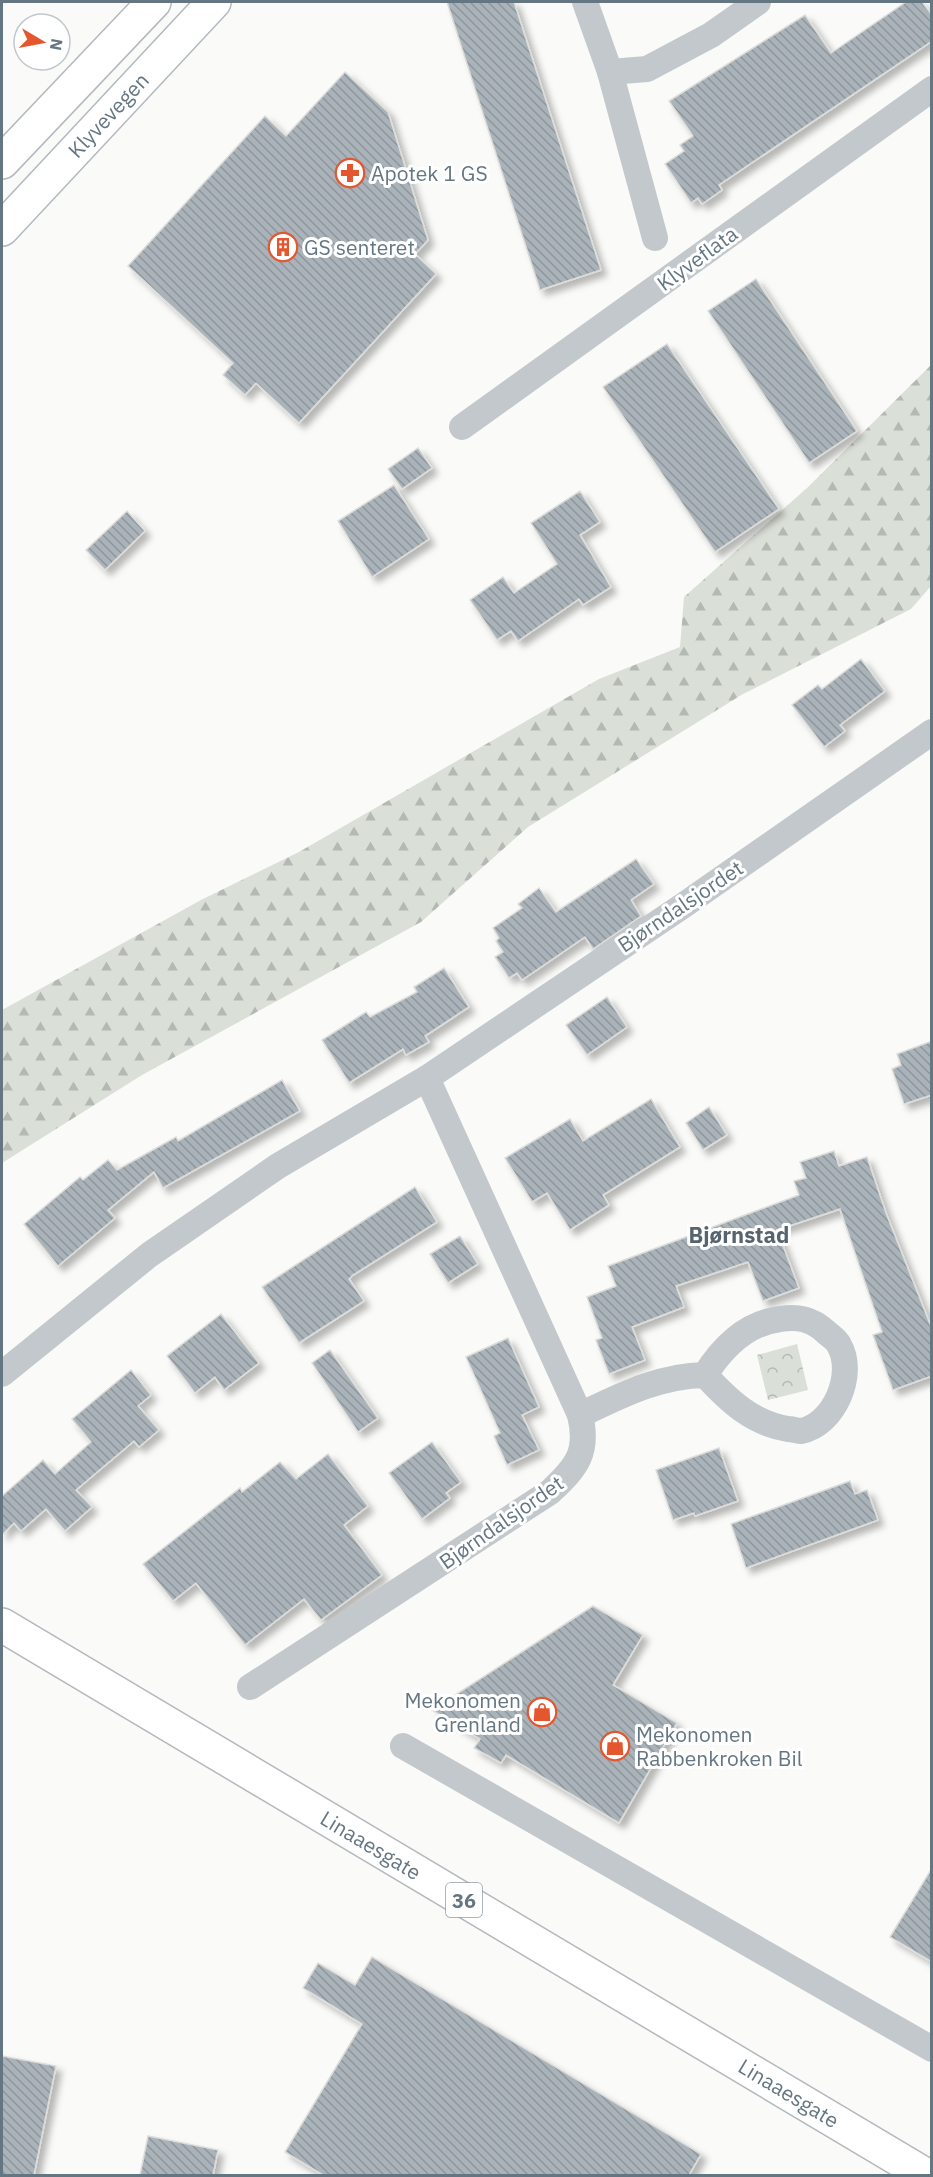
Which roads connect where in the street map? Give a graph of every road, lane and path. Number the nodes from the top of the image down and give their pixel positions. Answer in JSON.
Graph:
{"nodes":[{"id":1,"x":154,"y":2,"type":"edge"},
{"id":2,"x":214,"y":2,"type":"edge"},
{"id":3,"x":585,"y":2,"type":"edge"},
{"id":4,"x":758,"y":2,"type":"edge"},
{"id":5,"x":610,"y":72,"type":"junction"},
{"id":6,"x":932,"y":89,"type":"edge"},
{"id":7,"x":2,"y":162,"type":"edge"},
{"id":8,"x":2,"y":229,"type":"edge"},
{"id":9,"x":655,"y":237,"type":"dead end"},
{"id":10,"x":462,"y":427,"type":"dead end"},
{"id":11,"x":932,"y":732,"type":"edge"},
{"id":12,"x":427,"y":1078,"type":"junction"},
{"id":13,"x":2,"y":1374,"type":"edge"},
{"id":14,"x":705,"y":1375,"type":"junction"},
{"id":15,"x":580,"y":1415,"type":"junction"},
{"id":16,"x":2,"y":1624,"type":"edge"},
{"id":17,"x":250,"y":1687,"type":"dead end"},
{"id":18,"x":403,"y":1746,"type":"dead end"},
{"id":19,"x":932,"y":2049,"type":"edge"},
{"id":20,"x":927,"y":2175,"type":"edge"}],
"edges":[{"from":1,"to":7,"type":"main road"},
{"from":2,"to":8,"type":"main road","name":"Klyvevegen"},
{"from":3,"to":5,"type":"street","name":"Klyveflata"},
{"from":4,"to":5,"type":"street"},
{"from":5,"to":9,"type":"street","name":"Klyveflata"},
{"from":6,"to":10,"type":"street","name":"Klyveflata"},
{"from":11,"to":12,"type":"street","name":"Bjørndalsjordet"},
{"from":12,"to":13,"type":"street","name":"Bjørndalsjordet"},
{"from":12,"to":15,"type":"street","name":"Bjørndalsjordet"},
{"from":14,"to":14,"type":"street"},
{"from":14,"to":15,"type":"street"},
{"from":15,"to":17,"type":"street","name":"Bjørndalsjordet"},
{"from":16,"to":20,"type":"main road","name":"Linaaesgate","number":"36"},
{"from":18,"to":19,"type":"street"}]}
